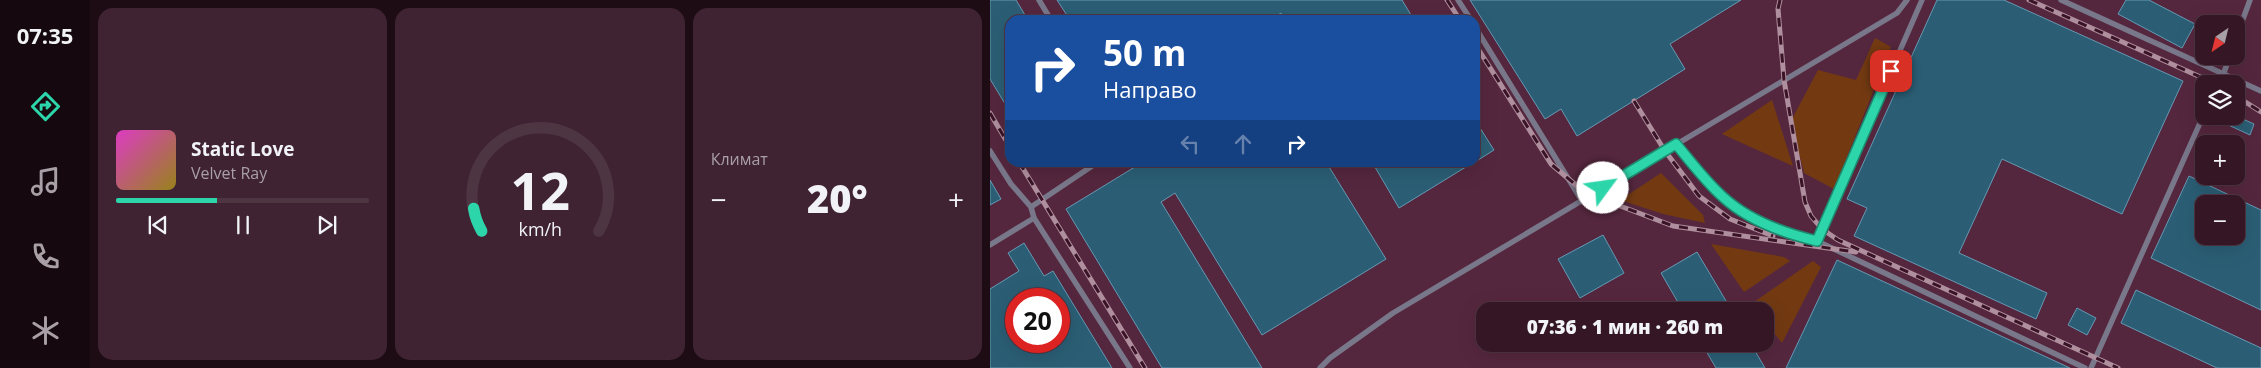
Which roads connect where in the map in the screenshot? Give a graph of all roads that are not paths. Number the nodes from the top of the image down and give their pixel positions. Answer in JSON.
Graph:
{"nodes":[{"id":1,"x":1039,"y":0,"type":"edge"},
{"id":2,"x":1458,"y":0,"type":"edge"},
{"id":3,"x":1907,"y":0,"type":"edge"},
{"id":4,"x":1922,"y":0,"type":"edge"},
{"id":5,"x":2061,"y":0,"type":"edge"},
{"id":6,"x":2250,"y":0,"type":"edge"},
{"id":7,"x":1048,"y":15,"type":"edge"},
{"id":8,"x":1468,"y":15,"type":"edge"},
{"id":9,"x":2244,"y":15,"type":"edge"},
{"id":10,"x":1480,"y":35,"type":"edge"},
{"id":11,"x":2227,"y":65,"type":"edge"},
{"id":12,"x":2223,"y":75,"type":"joint"},
{"id":13,"x":2245,"y":84,"type":"edge"},
{"id":14,"x":2261,"y":91,"type":"edge"},
{"id":15,"x":2199,"y":125,"type":"edge"},
{"id":16,"x":1676,"y":144,"type":"junction"},
{"id":17,"x":990,"y":151,"type":"edge"},
{"id":18,"x":1090,"y":167,"type":"edge"},
{"id":19,"x":1582,"y":200,"type":"junction"},
{"id":20,"x":1030,"y":207,"type":"junction"},
{"id":21,"x":1034,"y":218,"type":"junction"},
{"id":22,"x":1817,"y":241,"type":"junction"},
{"id":23,"x":990,"y":245,"type":"edge"},
{"id":24,"x":1130,"y":368,"type":"edge"},
{"id":25,"x":1320,"y":368,"type":"edge"},
{"id":26,"x":2085,"y":368,"type":"edge"},
{"id":27,"x":2090,"y":368,"type":"edge"}],
"edges":[{"from":1,"to":7,"type":"lane"},
{"from":2,"to":8,"type":"lane"},
{"from":3,"to":16,"type":"lane"},
{"from":4,"to":22,"type":"lane"},
{"from":5,"to":12,"type":"lane"},
{"from":6,"to":9,"type":"lane"},
{"from":10,"to":19,"type":"lane"},
{"from":11,"to":12,"type":"lane"},
{"from":13,"to":14,"type":"lane"},
{"from":15,"to":27,"type":"lane"},
{"from":16,"to":19,"type":"lane"},
{"from":16,"to":22,"type":"lane"},
{"from":17,"to":20,"type":"lane"},
{"from":18,"to":20,"type":"lane"},
{"from":19,"to":25,"type":"lane"},
{"from":20,"to":21,"type":"lane"},
{"from":21,"to":23,"type":"lane"},
{"from":21,"to":24,"type":"lane"},
{"from":22,"to":26,"type":"lane"}]}
